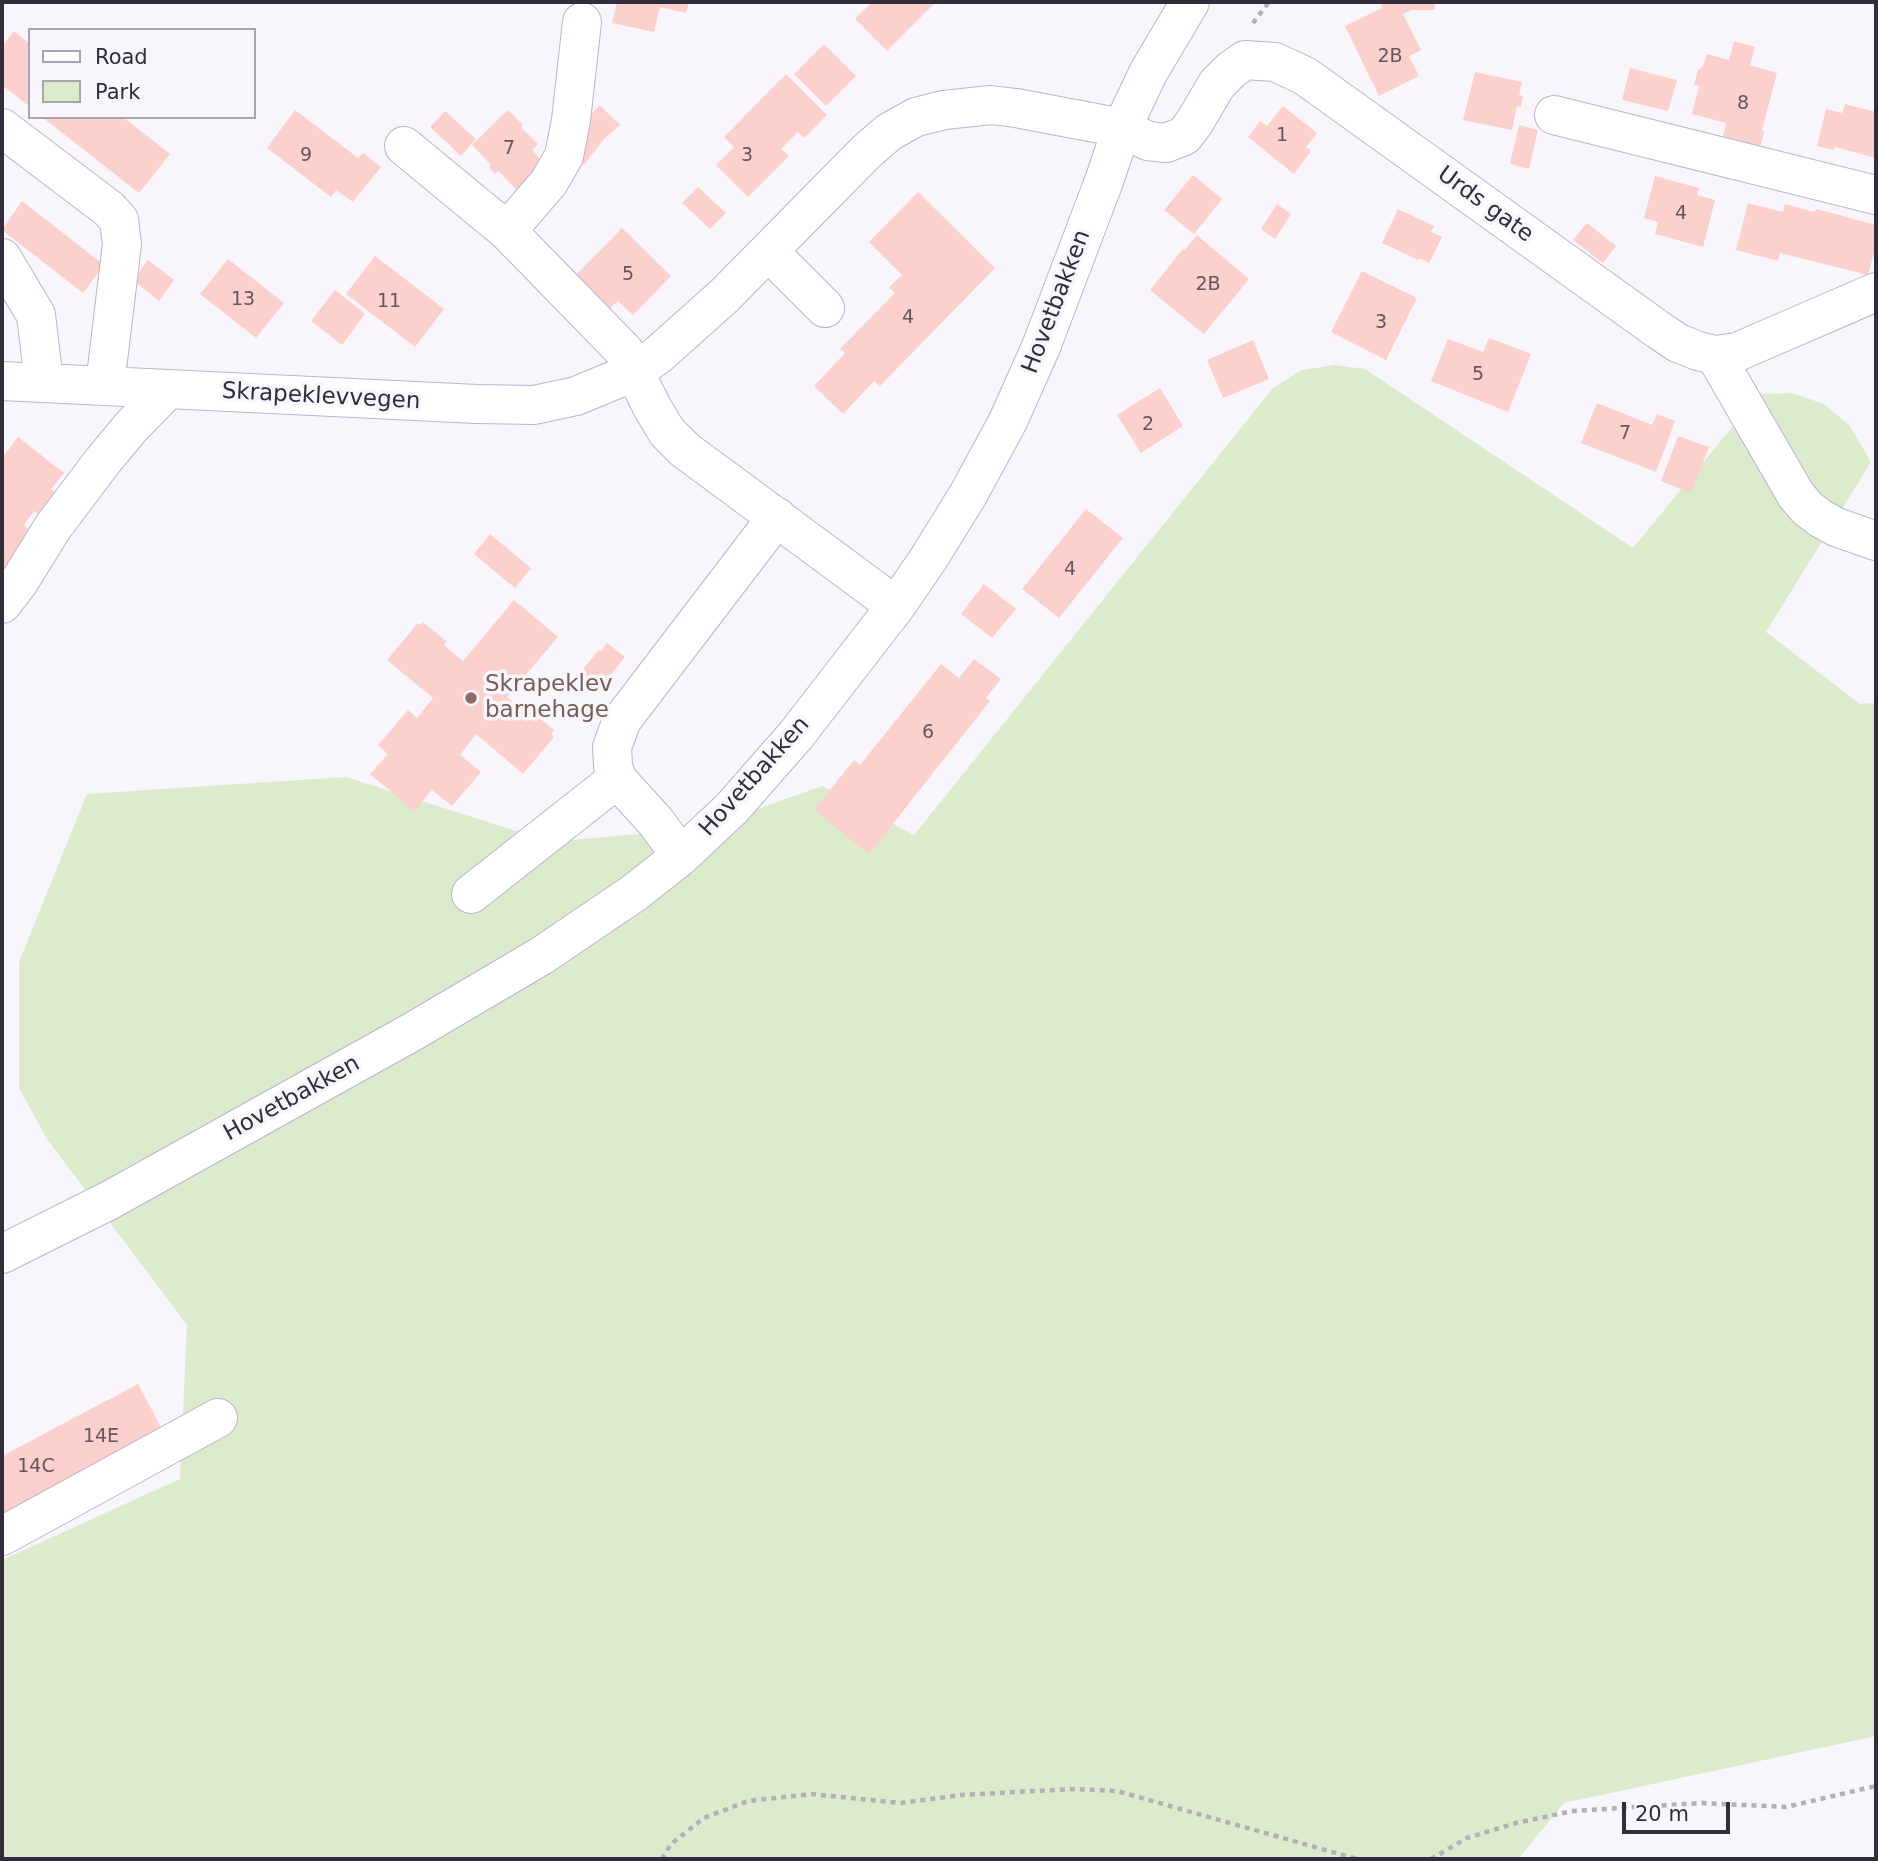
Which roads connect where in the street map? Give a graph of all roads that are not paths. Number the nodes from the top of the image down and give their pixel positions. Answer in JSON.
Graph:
{"nodes":[{"id":1,"x":1190,"y":2,"type":"edge"},
{"id":2,"x":582,"y":22,"type":"dead end"},
{"id":3,"x":1554,"y":115,"type":"dead end"},
{"id":4,"x":2,"y":128,"type":"edge"},
{"id":5,"x":1122,"y":128,"type":"junction"},
{"id":6,"x":404,"y":146,"type":"dead end"},
{"id":7,"x":1876,"y":195,"type":"edge"},
{"id":8,"x":507,"y":231,"type":"junction"},
{"id":9,"x":769,"y":252,"type":"junction"},
{"id":10,"x":2,"y":258,"type":"edge"},
{"id":11,"x":1876,"y":292,"type":"edge"},
{"id":12,"x":825,"y":308,"type":"dead end"},
{"id":13,"x":1715,"y":355,"type":"junction"},
{"id":14,"x":634,"y":372,"type":"junction"},
{"id":15,"x":2,"y":381,"type":"edge"},
{"id":16,"x":44,"y":382,"type":"junction"},
{"id":17,"x":105,"y":385,"type":"junction"},
{"id":18,"x":168,"y":389,"type":"junction"},
{"id":19,"x":776,"y":516,"type":"junction"},
{"id":20,"x":1876,"y":541,"type":"edge"},
{"id":21,"x":2,"y":604,"type":"edge"},
{"id":22,"x":896,"y":606,"type":"junction"},
{"id":23,"x":617,"y":779,"type":"junction"},
{"id":24,"x":681,"y":856,"type":"junction"},
{"id":25,"x":471,"y":894,"type":"dead end"},
{"id":26,"x":2,"y":1252,"type":"edge"},
{"id":27,"x":218,"y":1418,"type":"dead end"},
{"id":28,"x":2,"y":1536,"type":"edge"}],
"edges":[{"from":1,"to":5,"type":"street","name":"Hovetbakken"},
{"from":2,"to":8,"type":"street"},
{"from":3,"to":7,"type":"street"},
{"from":4,"to":17,"type":"street"},
{"from":5,"to":9,"type":"street","name":"Skrapeklevvegen"},
{"from":5,"to":13,"type":"street","name":"Urds gate"},
{"from":5,"to":22,"type":"street","name":"Hovetbakken"},
{"from":6,"to":8,"type":"street"},
{"from":8,"to":14,"type":"street"},
{"from":9,"to":12,"type":"street"},
{"from":9,"to":14,"type":"street","name":"Skrapeklevvegen"},
{"from":10,"to":16,"type":"street"},
{"from":11,"to":13,"type":"street"},
{"from":13,"to":20,"type":"street"},
{"from":14,"to":18,"type":"street","name":"Skrapeklevvegen"},
{"from":14,"to":19,"type":"street"},
{"from":15,"to":16,"type":"street","name":"Skrapeklevvegen"},
{"from":16,"to":17,"type":"street","name":"Skrapeklevvegen"},
{"from":17,"to":18,"type":"street","name":"Skrapeklevvegen"},
{"from":18,"to":21,"type":"street"},
{"from":19,"to":22,"type":"street"},
{"from":19,"to":23,"type":"street"},
{"from":22,"to":24,"type":"street","name":"Hovetbakken"},
{"from":23,"to":24,"type":"street"},
{"from":23,"to":25,"type":"street"},
{"from":24,"to":26,"type":"street","name":"Hovetbakken"},
{"from":27,"to":28,"type":"street"}]}
